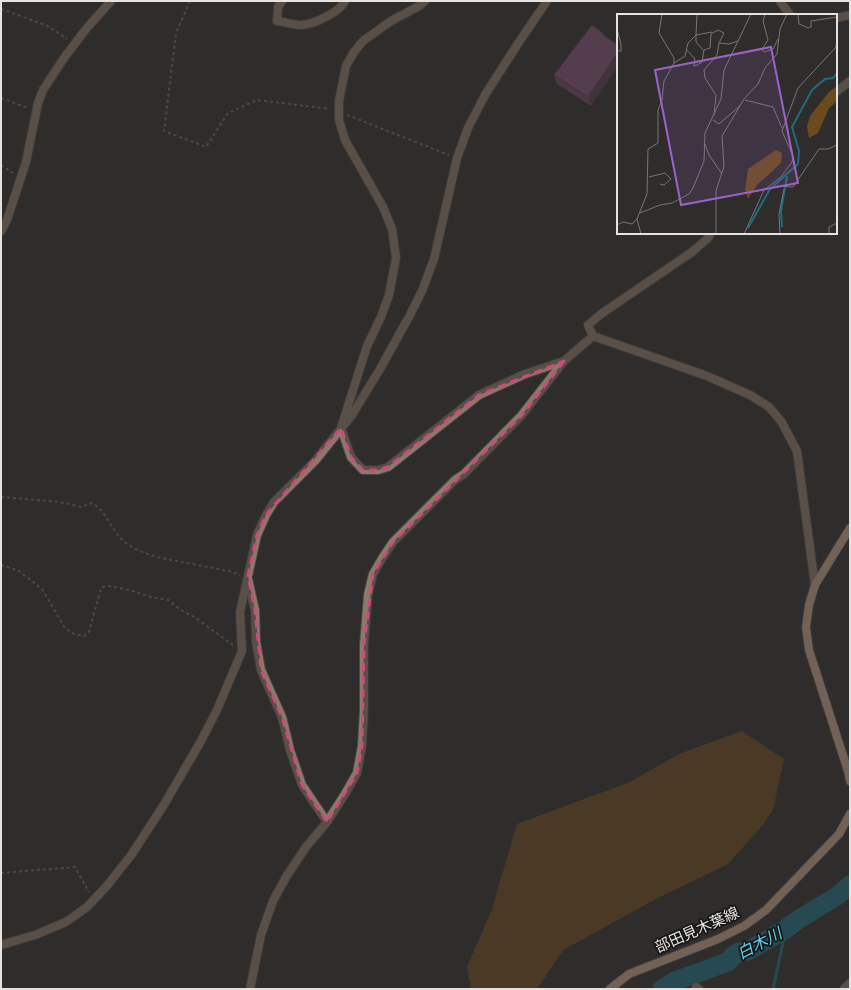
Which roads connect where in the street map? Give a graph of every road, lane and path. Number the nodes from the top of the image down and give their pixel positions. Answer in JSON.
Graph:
{"nodes":[{"id":1,"x":111,"y":1,"type":"edge"},
{"id":2,"x":190,"y":1,"type":"edge"},
{"id":3,"x":282,"y":1,"type":"edge"},
{"id":4,"x":345,"y":1,"type":"edge"},
{"id":5,"x":425,"y":1,"type":"edge"},
{"id":6,"x":547,"y":1,"type":"edge"},
{"id":7,"x":780,"y":1,"type":"edge"},
{"id":8,"x":1,"y":9,"type":"edge"},
{"id":9,"x":789,"y":14,"type":"edge"},
{"id":10,"x":850,"y":15,"type":"edge"},
{"id":11,"x":837,"y":18,"type":"edge"},
{"id":12,"x":75,"y":44,"type":"junction"},
{"id":13,"x":850,"y":81,"type":"edge"},
{"id":14,"x":837,"y":91,"type":"edge"},
{"id":15,"x":1,"y":98,"type":"edge"},
{"id":16,"x":332,"y":109,"type":"dead end"},
{"id":17,"x":37,"y":111,"type":"junction"},
{"id":18,"x":347,"y":115,"type":"dead end"},
{"id":19,"x":457,"y":158,"type":"junction"},
{"id":20,"x":1,"y":165,"type":"edge"},
{"id":21,"x":21,"y":178,"type":"junction"},
{"id":22,"x":1,"y":231,"type":"edge"},
{"id":23,"x":710,"y":234,"type":"edge"},
{"id":24,"x":592,"y":336,"type":"junction"},
{"id":25,"x":564,"y":360,"type":"junction"},
{"id":26,"x":341,"y":428,"type":"junction"},
{"id":27,"x":1,"y":497,"type":"edge"},
{"id":28,"x":850,"y":528,"type":"edge"},
{"id":29,"x":1,"y":565,"type":"edge"},
{"id":30,"x":246,"y":576,"type":"junction"},
{"id":31,"x":815,"y":585,"type":"junction"},
{"id":32,"x":242,"y":651,"type":"junction"},
{"id":33,"x":850,"y":781,"type":"edge"},
{"id":34,"x":850,"y":814,"type":"edge"},
{"id":35,"x":327,"y":822,"type":"junction"},
{"id":36,"x":1,"y":873,"type":"edge"},
{"id":37,"x":93,"y":900,"type":"junction"},
{"id":38,"x":1,"y":945,"type":"edge"},
{"id":39,"x":850,"y":983,"type":"edge"},
{"id":40,"x":250,"y":989,"type":"edge"},
{"id":41,"x":610,"y":989,"type":"edge"},
{"id":42,"x":844,"y":989,"type":"edge"}],
"edges":[{"from":1,"to":12,"type":"street"},
{"from":2,"to":16,"type":"path"},
{"from":3,"to":4,"type":"street"},
{"from":5,"to":26,"type":"street"},
{"from":6,"to":19,"type":"street"},
{"from":7,"to":9,"type":"street"},
{"from":8,"to":12,"type":"path"},
{"from":10,"to":11,"type":"street"},
{"from":12,"to":17,"type":"street"},
{"from":13,"to":14,"type":"street"},
{"from":15,"to":17,"type":"path"},
{"from":17,"to":21,"type":"street"},
{"from":18,"to":19,"type":"path"},
{"from":19,"to":26,"type":"street"},
{"from":20,"to":21,"type":"path"},
{"from":21,"to":22,"type":"street"},
{"from":23,"to":24,"type":"street"},
{"from":24,"to":25,"type":"street"},
{"from":24,"to":31,"type":"street"},
{"from":25,"to":26,"type":"street"},
{"from":25,"to":35,"type":"street"},
{"from":26,"to":30,"type":"street"},
{"from":27,"to":30,"type":"path"},
{"from":28,"to":31,"type":"main road"},
{"from":29,"to":32,"type":"path"},
{"from":30,"to":32,"type":"street"},
{"from":30,"to":35,"type":"street"},
{"from":31,"to":33,"type":"main road"},
{"from":32,"to":37,"type":"street"},
{"from":34,"to":41,"type":"main road","name":"部田見木葉線"},
{"from":35,"to":40,"type":"street"},
{"from":36,"to":37,"type":"path"},
{"from":37,"to":38,"type":"street"},
{"from":39,"to":42,"type":"street"}]}
